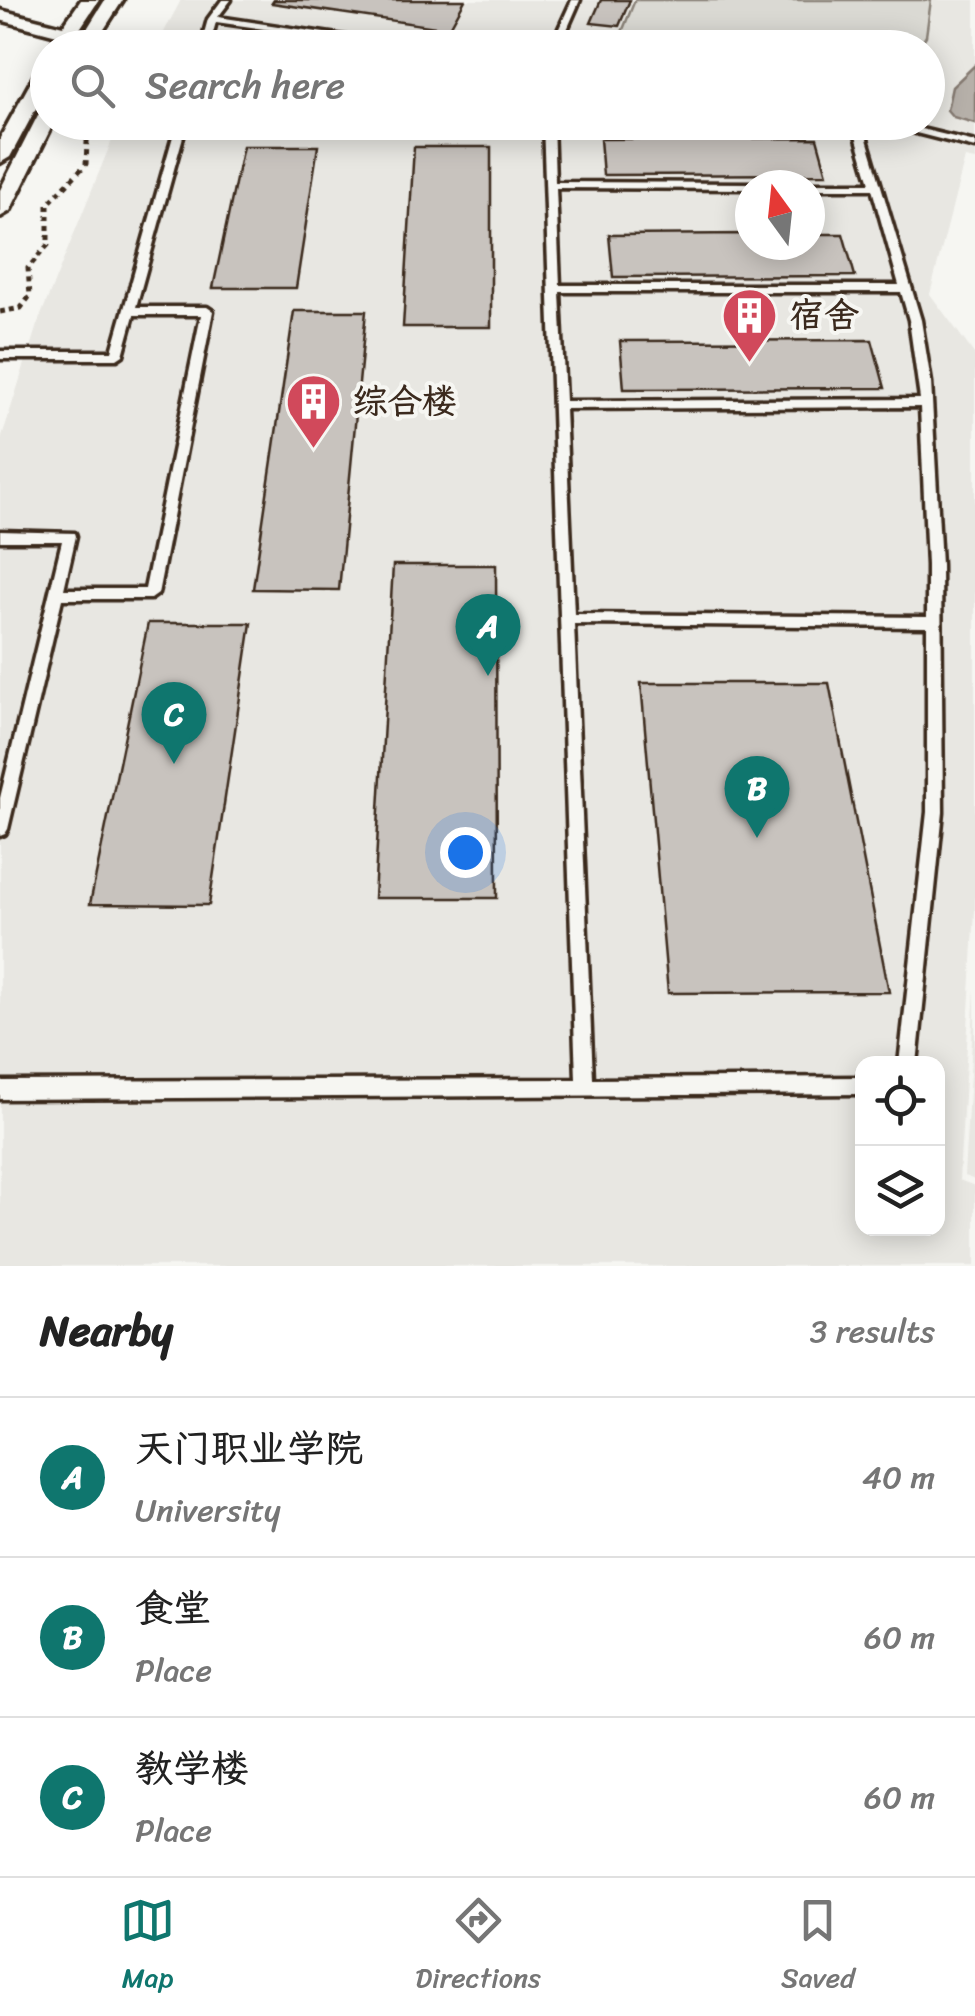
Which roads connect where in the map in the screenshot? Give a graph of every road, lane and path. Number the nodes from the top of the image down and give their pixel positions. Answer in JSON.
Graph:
{"nodes":[{"id":1,"x":90,"y":0,"type":"edge"},
{"id":2,"x":114,"y":0,"type":"edge"},
{"id":3,"x":226,"y":0,"type":"edge"},
{"id":4,"x":576,"y":0,"type":"edge"},
{"id":5,"x":0,"y":16,"type":"edge"},
{"id":6,"x":212,"y":19,"type":"junction"},
{"id":7,"x":0,"y":25,"type":"edge"},
{"id":8,"x":36,"y":30,"type":"edge"},
{"id":9,"x":69,"y":30,"type":"edge"},
{"id":10,"x":94,"y":30,"type":"edge"},
{"id":11,"x":209,"y":30,"type":"edge"},
{"id":12,"x":291,"y":30,"type":"edge"},
{"id":13,"x":562,"y":30,"type":"edge"},
{"id":14,"x":30,"y":32,"type":"edge"},
{"id":15,"x":30,"y":101,"type":"edge"},
{"id":16,"x":945,"y":138,"type":"edge"},
{"id":17,"x":36,"y":140,"type":"edge"},
{"id":18,"x":88,"y":140,"type":"edge"},
{"id":19,"x":177,"y":140,"type":"edge"},
{"id":20,"x":549,"y":140,"type":"edge"},
{"id":21,"x":862,"y":140,"type":"edge"},
{"id":22,"x":975,"y":145,"type":"edge"},
{"id":23,"x":0,"y":156,"type":"edge"},
{"id":24,"x":550,"y":185,"type":"junction"},
{"id":25,"x":735,"y":186,"type":"edge"},
{"id":26,"x":825,"y":186,"type":"edge"},
{"id":27,"x":876,"y":186,"type":"junction"},
{"id":28,"x":0,"y":211,"type":"edge"},
{"id":29,"x":905,"y":288,"type":"junction"},
{"id":30,"x":554,"y":289,"type":"junction"},
{"id":31,"x":130,"y":310,"type":"junction"},
{"id":32,"x":0,"y":312,"type":"edge"},
{"id":33,"x":0,"y":355,"type":"edge"},
{"id":34,"x":925,"y":402,"type":"junction"},
{"id":35,"x":559,"y":404,"type":"junction"},
{"id":36,"x":0,"y":536,"type":"edge"},
{"id":37,"x":56,"y":594,"type":"junction"},
{"id":38,"x":567,"y":619,"type":"junction"},
{"id":39,"x":934,"y":622,"type":"junction"},
{"id":40,"x":0,"y":828,"type":"edge"},
{"id":41,"x":909,"y":1056,"type":"edge"},
{"id":42,"x":855,"y":1086,"type":"edge"},
{"id":43,"x":585,"y":1087,"type":"junction"},
{"id":44,"x":0,"y":1090,"type":"edge"}],
"edges":[{"from":1,"to":9,"type":"street"},
{"from":2,"to":10,"type":"street"},
{"from":3,"to":6,"type":"lane"},
{"from":4,"to":13,"type":"lane"},
{"from":5,"to":8,"type":"street"},
{"from":6,"to":11,"type":"lane"},
{"from":6,"to":12,"type":"lane"},
{"from":7,"to":14,"type":"street"},
{"from":15,"to":23,"type":"street"},
{"from":16,"to":22,"type":"lane"},
{"from":17,"to":28,"type":"street"},
{"from":18,"to":32,"type":"path"},
{"from":19,"to":31,"type":"lane"},
{"from":20,"to":24,"type":"lane"},
{"from":21,"to":27,"type":"lane"},
{"from":24,"to":25,"type":"lane"},
{"from":24,"to":30,"type":"lane"},
{"from":26,"to":27,"type":"lane"},
{"from":27,"to":29,"type":"lane"},
{"from":29,"to":30,"type":"lane"},
{"from":29,"to":34,"type":"lane"},
{"from":30,"to":35,"type":"lane"},
{"from":31,"to":33,"type":"lane"},
{"from":31,"to":37,"type":"lane"},
{"from":34,"to":35,"type":"lane"},
{"from":34,"to":39,"type":"lane"},
{"from":35,"to":38,"type":"lane"},
{"from":36,"to":37,"type":"lane"},
{"from":37,"to":40,"type":"lane"},
{"from":38,"to":39,"type":"lane"},
{"from":38,"to":43,"type":"lane"},
{"from":39,"to":41,"type":"lane"},
{"from":42,"to":43,"type":"lane"},
{"from":43,"to":44,"type":"lane"}]}
